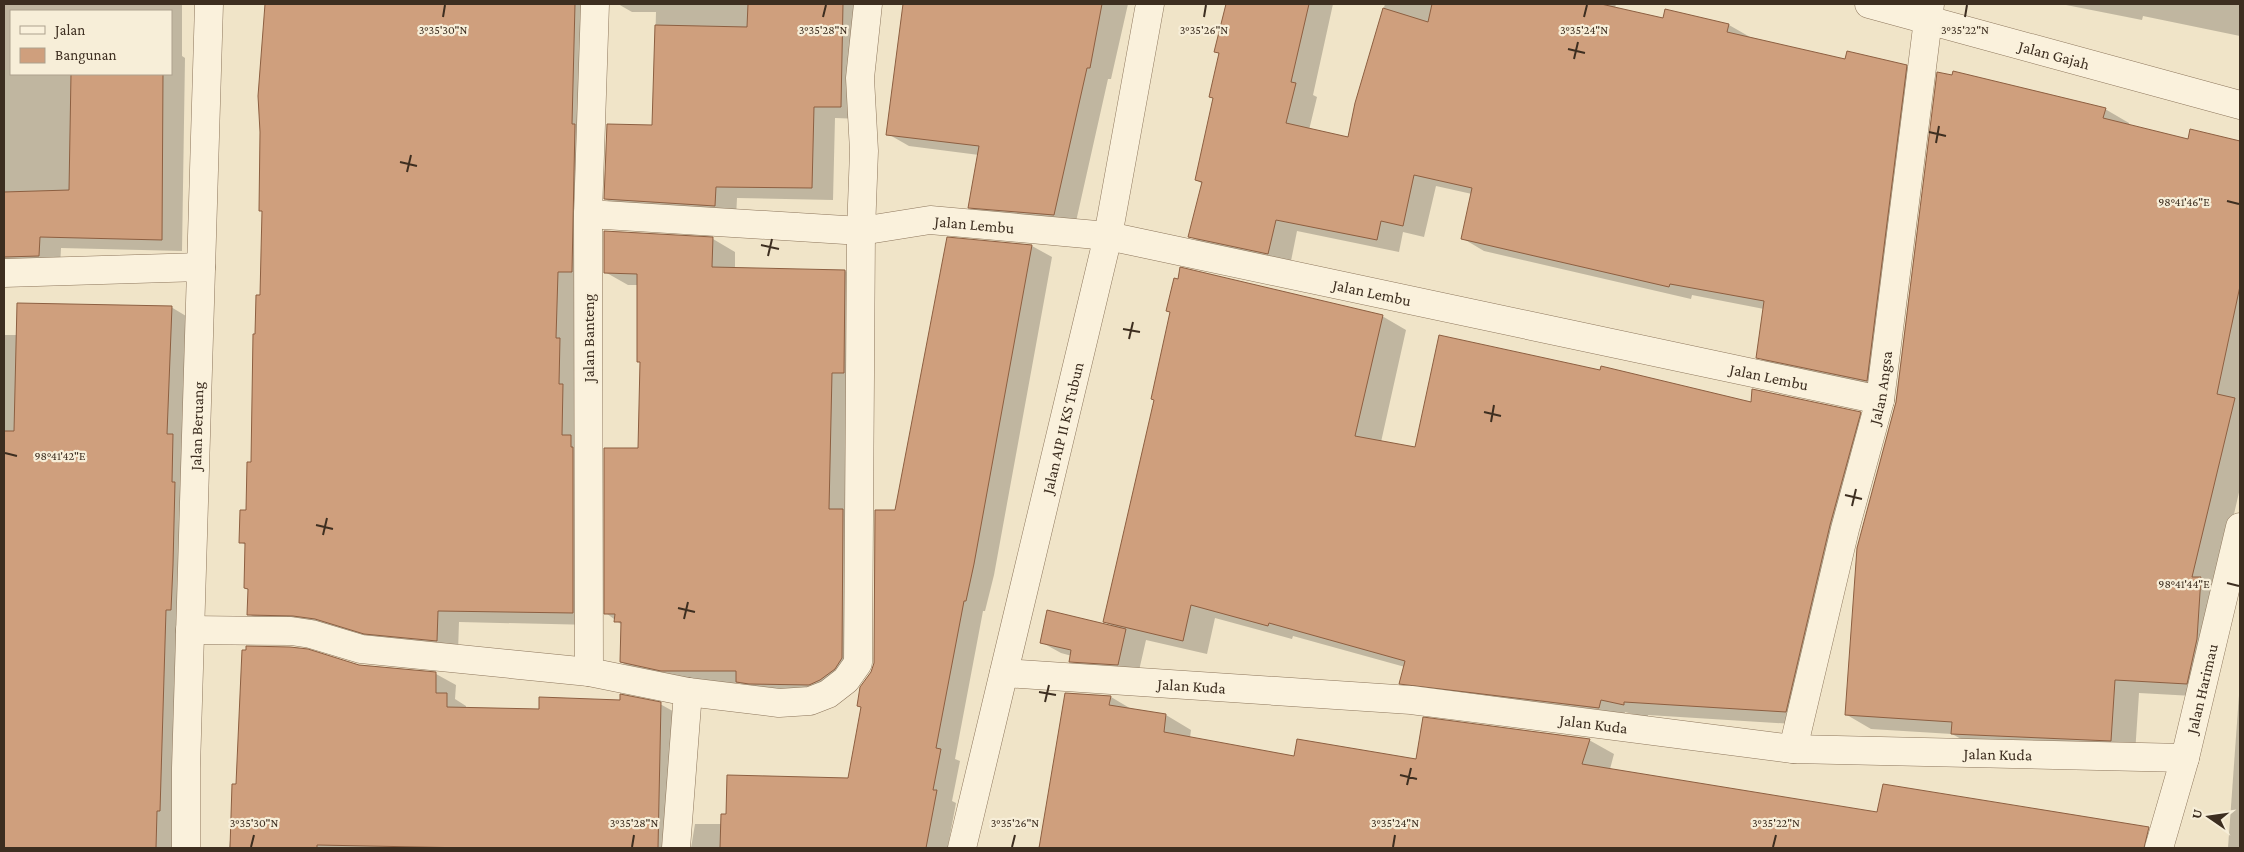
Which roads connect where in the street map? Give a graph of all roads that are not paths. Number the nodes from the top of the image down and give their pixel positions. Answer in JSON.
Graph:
{"nodes":[{"id":1,"x":209,"y":4,"type":"edge"},
{"id":2,"x":595,"y":4,"type":"edge"},
{"id":3,"x":868,"y":4,"type":"edge"},
{"id":4,"x":1150,"y":4,"type":"edge"},
{"id":5,"x":1869,"y":4,"type":"edge"},
{"id":6,"x":1929,"y":11,"type":"edge"},
{"id":7,"x":2240,"y":105,"type":"edge"},
{"id":8,"x":588,"y":214,"type":"junction"},
{"id":9,"x":861,"y":231,"type":"junction"},
{"id":10,"x":1108,"y":236,"type":"junction"},
{"id":11,"x":200,"y":267,"type":"junction"},
{"id":12,"x":4,"y":273,"type":"edge"},
{"id":13,"x":1880,"y":400,"type":"junction"},
{"id":14,"x":2240,"y":527,"type":"edge"},
{"id":15,"x":190,"y":630,"type":"junction"},
{"id":16,"x":589,"y":672,"type":"junction"},
{"id":17,"x":1004,"y":673,"type":"junction"},
{"id":18,"x":688,"y":692,"type":"junction"},
{"id":19,"x":1793,"y":749,"type":"junction"},
{"id":20,"x":2185,"y":758,"type":"junction"},
{"id":21,"x":186,"y":848,"type":"edge"},
{"id":22,"x":676,"y":848,"type":"edge"},
{"id":23,"x":962,"y":848,"type":"edge"},
{"id":24,"x":2158,"y":848,"type":"edge"}],
"edges":[{"from":1,"to":11,"type":"street","name":"Jalan Beruang"},
{"from":2,"to":8,"type":"street","name":"Jalan Banteng"},
{"from":3,"to":9,"type":"street"},
{"from":4,"to":10,"type":"street","name":"Jalan AIP II KS Tubun"},
{"from":5,"to":6,"type":"street","name":"Jalan Gajah"},
{"from":6,"to":7,"type":"street","name":"Jalan Gajah"},
{"from":6,"to":13,"type":"street","name":"Jalan Angsa"},
{"from":8,"to":9,"type":"street","name":"Jalan Lembu"},
{"from":8,"to":16,"type":"street","name":"Jalan Banteng"},
{"from":9,"to":10,"type":"street","name":"Jalan Lembu"},
{"from":9,"to":18,"type":"street"},
{"from":10,"to":13,"type":"street","name":"Jalan Lembu"},
{"from":10,"to":17,"type":"street","name":"Jalan AIP II KS Tubun"},
{"from":11,"to":12,"type":"street"},
{"from":11,"to":15,"type":"street","name":"Jalan Beruang"},
{"from":13,"to":19,"type":"street","name":"Jalan Angsa"},
{"from":14,"to":20,"type":"street","name":"Jalan Harimau"},
{"from":15,"to":16,"type":"street"},
{"from":15,"to":21,"type":"street","name":"Jalan Beruang"},
{"from":16,"to":18,"type":"street"},
{"from":17,"to":19,"type":"street","name":"Jalan Kuda"},
{"from":17,"to":23,"type":"street","name":"Jalan AIP II KS Tubun"},
{"from":18,"to":22,"type":"street"},
{"from":19,"to":20,"type":"street","name":"Jalan Kuda"},
{"from":20,"to":24,"type":"street","name":"Jalan Harimau"}]}
